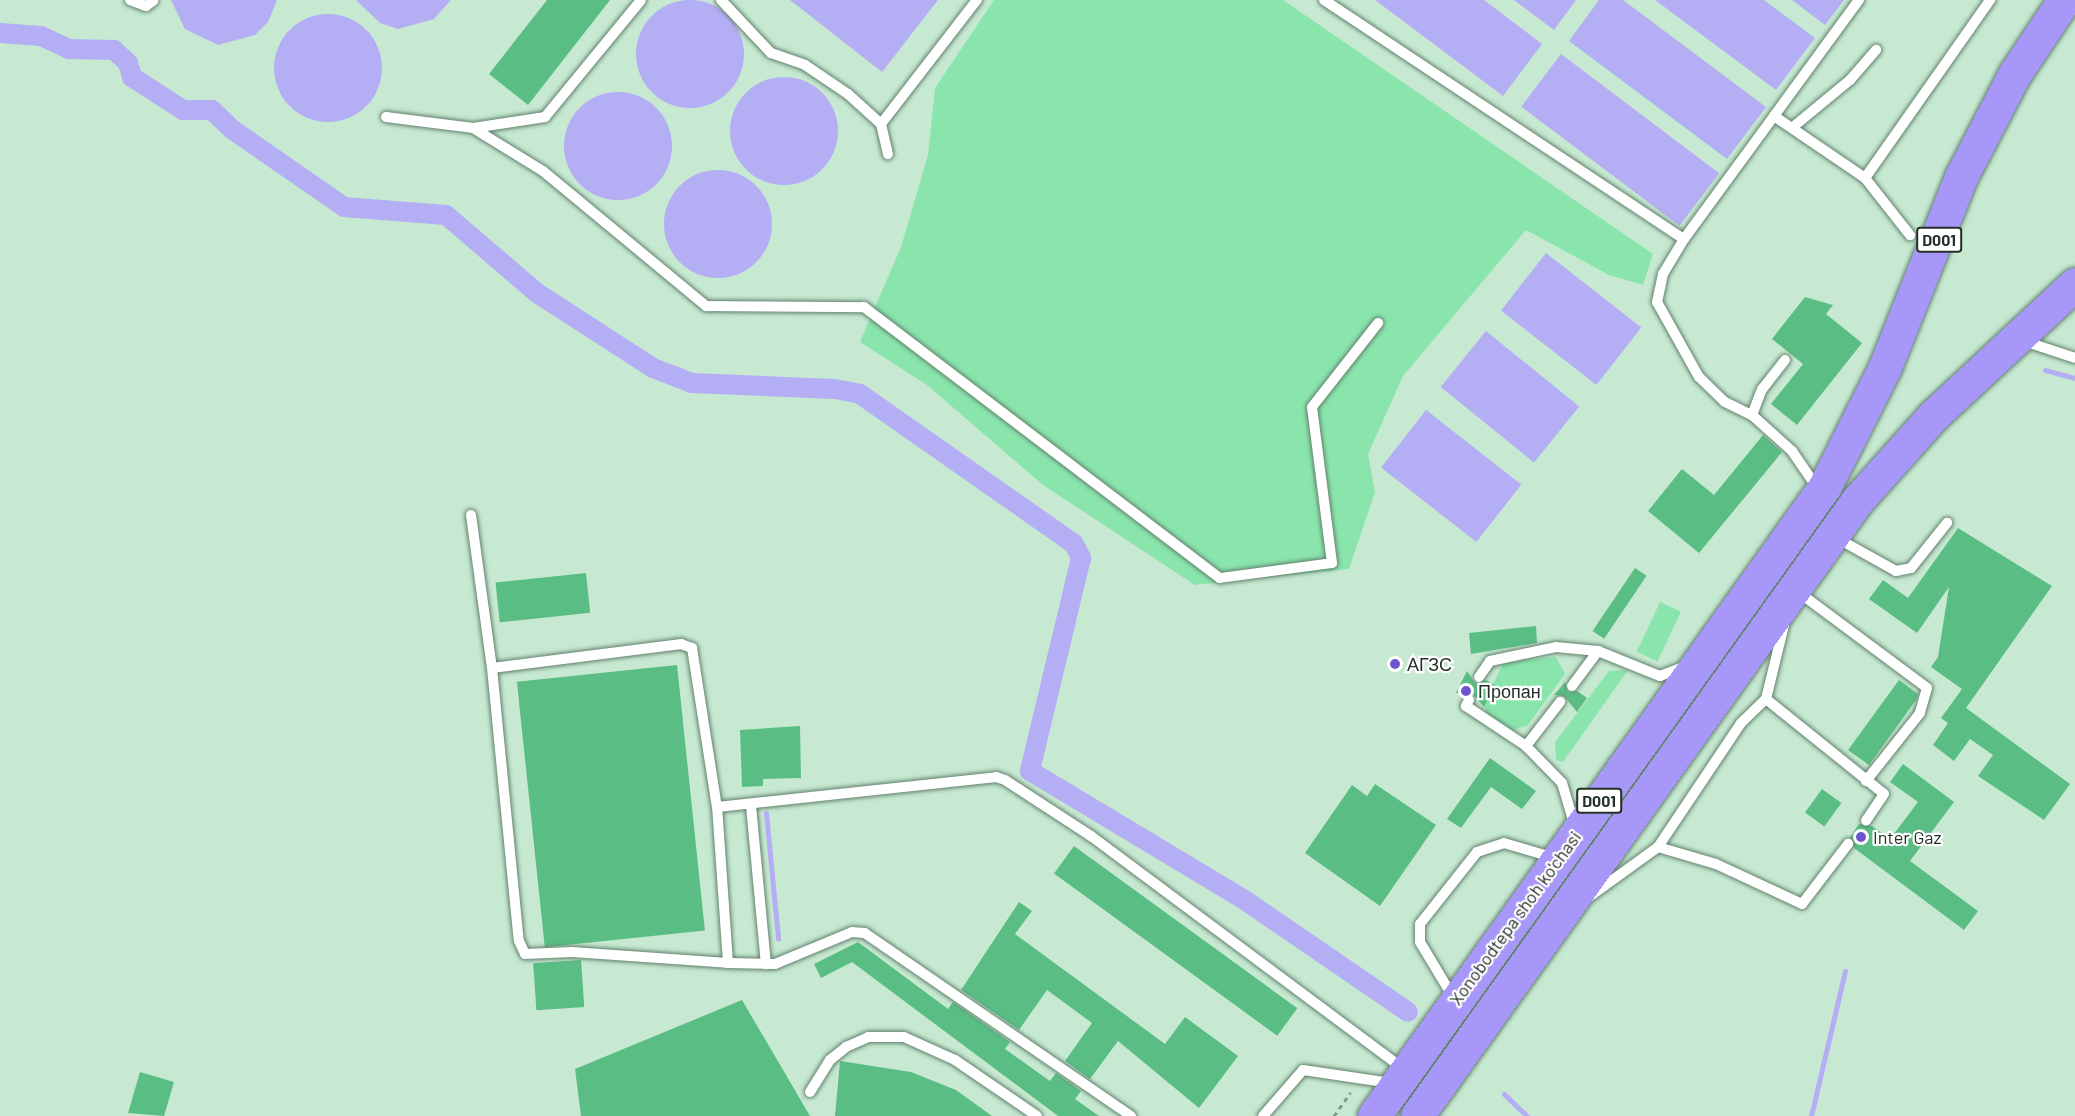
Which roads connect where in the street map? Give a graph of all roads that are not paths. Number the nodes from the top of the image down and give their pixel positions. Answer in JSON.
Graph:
{"nodes":[{"id":1,"x":130,"y":0,"type":"edge"},
{"id":2,"x":640,"y":0,"type":"edge"},
{"id":3,"x":721,"y":0,"type":"edge"},
{"id":4,"x":977,"y":0,"type":"edge"},
{"id":5,"x":1324,"y":0,"type":"edge"},
{"id":6,"x":1859,"y":0,"type":"edge"},
{"id":7,"x":1990,"y":0,"type":"edge"},
{"id":8,"x":2064,"y":0,"type":"edge"},
{"id":9,"x":153,"y":1,"type":"edge"},
{"id":10,"x":1876,"y":50,"type":"dead end"},
{"id":11,"x":1774,"y":116,"type":"junction"},
{"id":12,"x":386,"y":117,"type":"dead end"},
{"id":13,"x":881,"y":124,"type":"junction"},
{"id":14,"x":1793,"y":126,"type":"junction"},
{"id":15,"x":473,"y":128,"type":"junction"},
{"id":16,"x":888,"y":154,"type":"dead end"},
{"id":17,"x":1865,"y":178,"type":"junction"},
{"id":18,"x":1910,"y":235,"type":"dead end"},
{"id":19,"x":1684,"y":239,"type":"junction"},
{"id":20,"x":2075,"y":284,"type":"edge"},
{"id":21,"x":1378,"y":323,"type":"dead end"},
{"id":22,"x":2018,"y":339,"type":"junction"},
{"id":23,"x":2075,"y":358,"type":"edge"},
{"id":24,"x":1785,"y":360,"type":"dead end"},
{"id":25,"x":1752,"y":415,"type":"junction"},
{"id":26,"x":1822,"y":489,"type":"junction"},
{"id":27,"x":471,"y":515,"type":"dead end"},
{"id":28,"x":1947,"y":523,"type":"dead end"},
{"id":29,"x":1833,"y":536,"type":"junction"},
{"id":30,"x":1793,"y":591,"type":"junction"},
{"id":31,"x":1598,"y":651,"type":"junction"},
{"id":32,"x":1698,"y":662,"type":"junction"},
{"id":33,"x":492,"y":668,"type":"junction"},
{"id":34,"x":1479,"y":677,"type":"dead end"},
{"id":35,"x":1572,"y":686,"type":"dead end"},
{"id":36,"x":1766,"y":699,"type":"junction"},
{"id":37,"x":1468,"y":700,"type":"dead end"},
{"id":38,"x":1560,"y":702,"type":"dead end"},
{"id":39,"x":1640,"y":744,"type":"junction"},
{"id":40,"x":1526,"y":746,"type":"junction"},
{"id":41,"x":1669,"y":764,"type":"junction"},
{"id":42,"x":1866,"y":781,"type":"junction"},
{"id":43,"x":751,"y":806,"type":"junction"},
{"id":44,"x":717,"y":807,"type":"junction"},
{"id":45,"x":1866,"y":821,"type":"dead end"},
{"id":46,"x":1848,"y":844,"type":"dead end"},
{"id":47,"x":1567,"y":847,"type":"junction"},
{"id":48,"x":1658,"y":847,"type":"junction"},
{"id":49,"x":1557,"y":920,"type":"junction"},
{"id":50,"x":728,"y":963,"type":"junction"},
{"id":51,"x":766,"y":964,"type":"junction"},
{"id":52,"x":1456,"y":1002,"type":"junction"},
{"id":53,"x":1402,"y":1077,"type":"junction"},
{"id":54,"x":810,"y":1092,"type":"dead end"},
{"id":55,"x":1037,"y":1116,"type":"edge"},
{"id":56,"x":1131,"y":1116,"type":"edge"},
{"id":57,"x":1263,"y":1116,"type":"edge"},
{"id":58,"x":1374,"y":1116,"type":"edge"},
{"id":59,"x":1417,"y":1116,"type":"edge"}],
"edges":[{"from":1,"to":9,"type":"lane"},
{"from":2,"to":15,"type":"lane"},
{"from":3,"to":13,"type":"lane"},
{"from":4,"to":13,"type":"lane"},
{"from":5,"to":19,"type":"lane"},
{"from":6,"to":11,"type":"lane"},
{"from":7,"to":17,"type":"lane"},
{"from":8,"to":26,"type":"highway","number":"D001"},
{"from":10,"to":14,"type":"lane"},
{"from":11,"to":14,"type":"lane"},
{"from":11,"to":19,"type":"lane"},
{"from":12,"to":15,"type":"lane"},
{"from":13,"to":16,"type":"lane"},
{"from":14,"to":17,"type":"lane"},
{"from":15,"to":21,"type":"lane"},
{"from":17,"to":18,"type":"lane"},
{"from":19,"to":25,"type":"lane"},
{"from":20,"to":22,"type":"highway","number":"D001"},
{"from":22,"to":23,"type":"lane"},
{"from":22,"to":29,"type":"highway","name":"Xonobodtepa shoh ko'chasi","number":"D001"},
{"from":24,"to":25,"type":"lane"},
{"from":25,"to":26,"type":"lane"},
{"from":26,"to":32,"type":"highway","name":"Xonobodtepa shoh ko'chasi","number":"D001"},
{"from":27,"to":33,"type":"lane"},
{"from":28,"to":29,"type":"lane"},
{"from":29,"to":30,"type":"highway","name":"Xonobodtepa shoh ko'chasi","number":"D001"},
{"from":30,"to":36,"type":"lane"},
{"from":30,"to":41,"type":"highway","name":"Xonobodtepa shoh ko'chasi","number":"D001"},
{"from":30,"to":42,"type":"lane"},
{"from":31,"to":32,"type":"lane"},
{"from":31,"to":34,"type":"lane"},
{"from":31,"to":35,"type":"lane"},
{"from":32,"to":39,"type":"highway","name":"Xonobodtepa shoh ko'chasi","number":"D001"},
{"from":33,"to":44,"type":"lane"},
{"from":33,"to":50,"type":"lane"},
{"from":36,"to":42,"type":"lane"},
{"from":36,"to":48,"type":"lane"},
{"from":37,"to":40,"type":"lane"},
{"from":38,"to":40,"type":"lane"},
{"from":39,"to":41,"type":"highway"},
{"from":39,"to":47,"type":"highway","name":"Xonobodtepa shoh ko'chasi","number":"D001"},
{"from":40,"to":47,"type":"lane"},
{"from":41,"to":49,"type":"highway","name":"Xonobodtepa shoh ko'chasi","number":"D001"},
{"from":42,"to":45,"type":"lane"},
{"from":43,"to":44,"type":"lane"},
{"from":43,"to":51,"type":"lane"},
{"from":43,"to":53,"type":"lane"},
{"from":44,"to":50,"type":"lane"},
{"from":46,"to":48,"type":"lane"},
{"from":47,"to":52,"type":"highway","name":"Xonobodtepa shoh ko'chasi","number":"D001"},
{"from":47,"to":52,"type":"lane"},
{"from":48,"to":49,"type":"lane"},
{"from":49,"to":59,"type":"highway","name":"Xonobodtepa shoh ko'chasi","number":"D001"},
{"from":50,"to":51,"type":"lane"},
{"from":51,"to":56,"type":"lane"},
{"from":52,"to":53,"type":"highway","name":"Xonobodtepa shoh ko'chasi","number":"D001"},
{"from":53,"to":57,"type":"lane"},
{"from":53,"to":58,"type":"highway","name":"Xonobodtepa shoh ko'chasi","number":"D001"},
{"from":54,"to":55,"type":"lane"}]}
